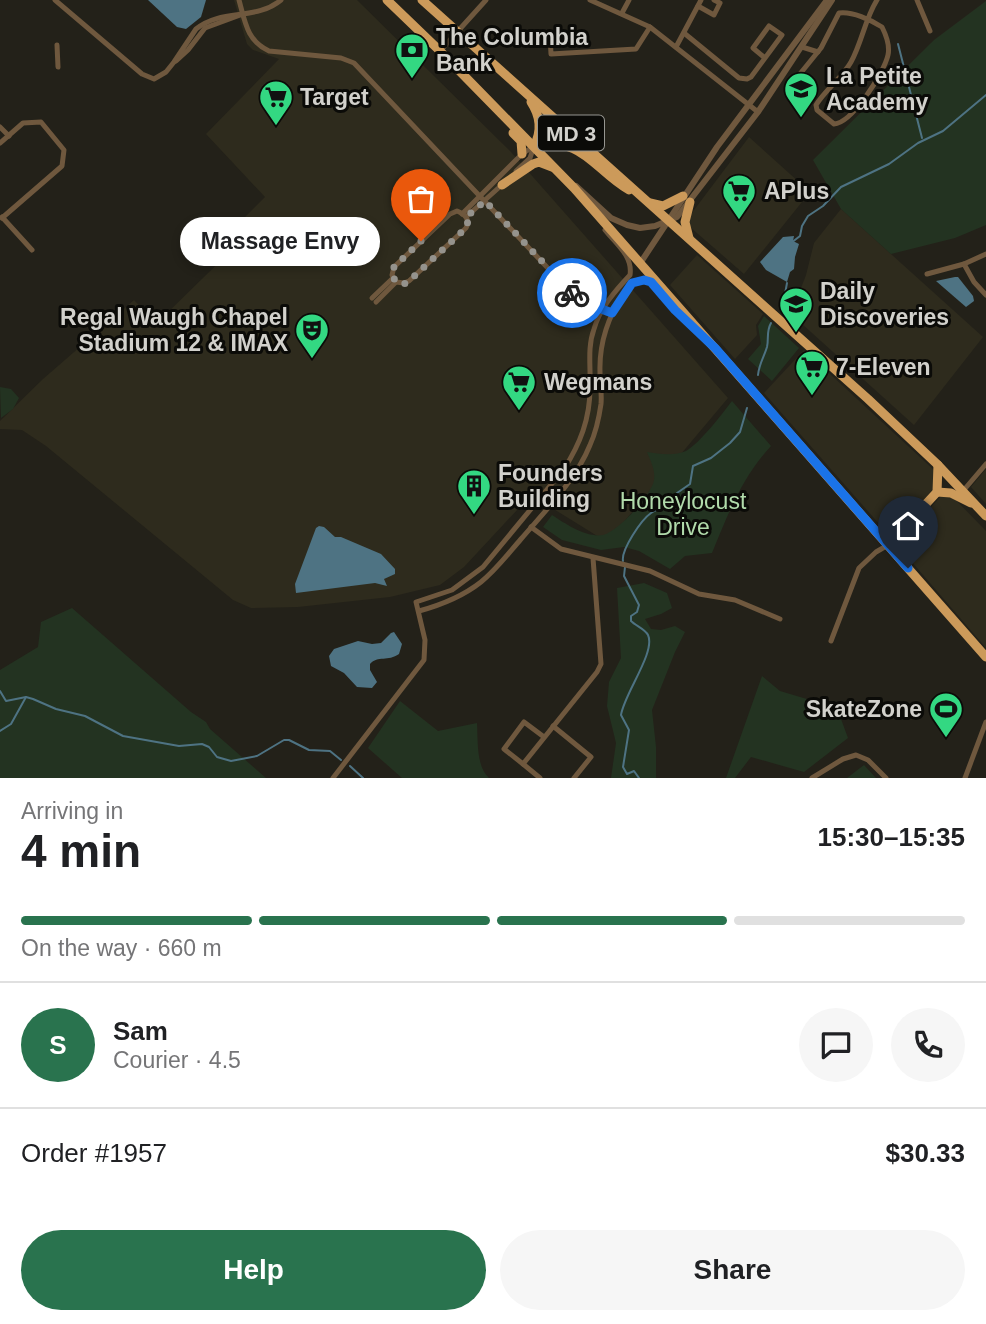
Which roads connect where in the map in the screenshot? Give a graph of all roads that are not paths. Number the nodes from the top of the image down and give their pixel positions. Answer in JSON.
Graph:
{"nodes":[{"id":1,"x":55,"y":0,"type":"edge"},
{"id":2,"x":239,"y":0,"type":"edge"},
{"id":3,"x":281,"y":0,"type":"edge"},
{"id":4,"x":387,"y":0,"type":"edge"},
{"id":5,"x":422,"y":0,"type":"edge"},
{"id":6,"x":486,"y":0,"type":"edge"},
{"id":7,"x":590,"y":0,"type":"edge"},
{"id":8,"x":629,"y":0,"type":"edge"},
{"id":9,"x":701,"y":0,"type":"edge"},
{"id":10,"x":714,"y":0,"type":"edge"},
{"id":11,"x":830,"y":0,"type":"edge"},
{"id":12,"x":877,"y":0,"type":"edge"},
{"id":13,"x":917,"y":0,"type":"edge"},
{"id":14,"x":698,"y":6,"type":"junction"},
{"id":15,"x":622,"y":13,"type":"junction"},
{"id":16,"x":243,"y":15,"type":"junction"},
{"id":17,"x":868,"y":20,"type":"junction"},
{"id":18,"x":650,"y":27,"type":"junction"},
{"id":19,"x":930,"y":31,"type":"dead end"},
{"id":20,"x":458,"y":32,"type":"junction"},
{"id":21,"x":684,"y":33,"type":"junction"},
{"id":22,"x":506,"y":37,"type":"dead end"},
{"id":23,"x":57,"y":45,"type":"dead end"},
{"id":24,"x":676,"y":47,"type":"junction"},
{"id":25,"x":802,"y":47,"type":"junction"},
{"id":26,"x":440,"y":51,"type":"junction"},
{"id":27,"x":818,"y":52,"type":"junction"},
{"id":28,"x":765,"y":58,"type":"junction"},
{"id":29,"x":58,"y":67,"type":"dead end"},
{"id":30,"x":459,"y":70,"type":"junction"},
{"id":31,"x":795,"y":80,"type":"dead end"},
{"id":32,"x":524,"y":91,"type":"junction"},
{"id":33,"x":747,"y":104,"type":"junction"},
{"id":34,"x":758,"y":112,"type":"junction"},
{"id":35,"x":0,"y":127,"type":"edge"},
{"id":36,"x":9,"y":136,"type":"junction"},
{"id":37,"x":0,"y":143,"type":"edge"},
{"id":38,"x":534,"y":146,"type":"junction"},
{"id":39,"x":522,"y":154,"type":"junction"},
{"id":40,"x":558,"y":172,"type":"junction"},
{"id":41,"x":502,"y":185,"type":"junction"},
{"id":42,"x":574,"y":188,"type":"junction"},
{"id":43,"x":479,"y":195,"type":"junction"},
{"id":44,"x":687,"y":199,"type":"junction"},
{"id":45,"x":485,"y":201,"type":"junction"},
{"id":46,"x":648,"y":202,"type":"junction"},
{"id":47,"x":464,"y":215,"type":"junction"},
{"id":48,"x":1,"y":216,"type":"edge"},
{"id":49,"x":668,"y":221,"type":"junction"},
{"id":50,"x":689,"y":238,"type":"junction"},
{"id":51,"x":32,"y":250,"type":"dead end"},
{"id":52,"x":986,"y":254,"type":"edge"},
{"id":53,"x":640,"y":262,"type":"junction"},
{"id":54,"x":964,"y":264,"type":"junction"},
{"id":55,"x":927,"y":274,"type":"dead end"},
{"id":56,"x":629,"y":275,"type":"junction"},
{"id":57,"x":394,"y":280,"type":"junction"},
{"id":58,"x":986,"y":295,"type":"edge"},
{"id":59,"x":374,"y":300,"type":"dead end"},
{"id":60,"x":603,"y":309,"type":"junction"},
{"id":61,"x":612,"y":313,"type":"junction"},
{"id":62,"x":715,"y":348,"type":"junction"},
{"id":63,"x":986,"y":464,"type":"edge"},
{"id":64,"x":938,"y":465,"type":"junction"},
{"id":65,"x":963,"y":491,"type":"junction"},
{"id":66,"x":937,"y":492,"type":"junction"},
{"id":67,"x":976,"y":506,"type":"junction"},
{"id":68,"x":986,"y":516,"type":"edge"},
{"id":69,"x":531,"y":527,"type":"junction"},
{"id":70,"x":888,"y":545,"type":"junction"},
{"id":71,"x":593,"y":558,"type":"junction"},
{"id":72,"x":419,"y":611,"type":"junction"},
{"id":73,"x":780,"y":619,"type":"dead end"},
{"id":74,"x":831,"y":641,"type":"dead end"},
{"id":75,"x":986,"y":657,"type":"edge"},
{"id":76,"x":986,"y":722,"type":"edge"},
{"id":77,"x":553,"y":726,"type":"junction"},
{"id":78,"x":544,"y":737,"type":"junction"},
{"id":79,"x":523,"y":764,"type":"junction"},
{"id":80,"x":333,"y":778,"type":"edge"},
{"id":81,"x":540,"y":778,"type":"edge"},
{"id":82,"x":574,"y":778,"type":"edge"},
{"id":83,"x":812,"y":778,"type":"edge"},
{"id":84,"x":886,"y":778,"type":"edge"},
{"id":85,"x":965,"y":778,"type":"edge"}],
"edges":[{"from":1,"to":16,"type":"street"},
{"from":2,"to":16,"type":"street"},
{"from":3,"to":16,"type":"street"},
{"from":4,"to":26,"type":"highway","number":"MD 3"},
{"from":5,"to":20,"type":"highway","number":"MD 3"},
{"from":6,"to":20,"type":"street"},
{"from":7,"to":15,"type":"street"},
{"from":8,"to":15,"type":"street"},
{"from":9,"to":14,"type":"street"},
{"from":10,"to":14,"type":"street"},
{"from":11,"to":25,"type":"street"},
{"from":11,"to":33,"type":"street"},
{"from":12,"to":17,"type":"street"},
{"from":13,"to":19,"type":"street"},
{"from":14,"to":21,"type":"street"},
{"from":15,"to":18,"type":"street"},
{"from":16,"to":43,"type":"street"},
{"from":17,"to":17,"type":"street"},
{"from":17,"to":27,"type":"street"},
{"from":18,"to":22,"type":"street"},
{"from":18,"to":24,"type":"street"},
{"from":20,"to":26,"type":"street"},
{"from":20,"to":32,"type":"highway","number":"MD 3"},
{"from":21,"to":24,"type":"street"},
{"from":21,"to":28,"type":"street"},
{"from":23,"to":29,"type":"street"},
{"from":24,"to":33,"type":"street"},
{"from":25,"to":27,"type":"street"},
{"from":25,"to":34,"type":"street"},
{"from":26,"to":30,"type":"highway","number":"MD 3"},
{"from":27,"to":31,"type":"street"},
{"from":28,"to":28,"type":"street"},
{"from":30,"to":38,"type":"highway","number":"MD 3"},
{"from":30,"to":39,"type":"highway"},
{"from":32,"to":38,"type":"highway"},
{"from":32,"to":46,"type":"highway","number":"MD 3"},
{"from":33,"to":34,"type":"street"},
{"from":33,"to":44,"type":"street"},
{"from":34,"to":44,"type":"street"},
{"from":35,"to":36,"type":"street"},
{"from":36,"to":37,"type":"street"},
{"from":36,"to":48,"type":"street"},
{"from":38,"to":39,"type":"street"},
{"from":38,"to":40,"type":"highway","number":"MD 3"},
{"from":38,"to":41,"type":"street"},
{"from":38,"to":46,"type":"highway"},
{"from":39,"to":43,"type":"street"},
{"from":40,"to":41,"type":"highway"},
{"from":40,"to":42,"type":"highway","number":"MD 3"},
{"from":40,"to":49,"type":"street"},
{"from":41,"to":45,"type":"street"},
{"from":42,"to":53,"type":"highway","number":"MD 3"},
{"from":42,"to":56,"type":"street"},
{"from":43,"to":45,"type":"street"},
{"from":43,"to":47,"type":"street"},
{"from":44,"to":46,"type":"highway"},
{"from":44,"to":49,"type":"street"},
{"from":44,"to":50,"type":"highway"},
{"from":45,"to":47,"type":"street"},
{"from":45,"to":60,"type":"street"},
{"from":46,"to":49,"type":"highway","number":"MD 3"},
{"from":47,"to":57,"type":"street"},
{"from":47,"to":57,"type":"street"},
{"from":48,"to":51,"type":"street"},
{"from":49,"to":50,"type":"highway","number":"MD 3"},
{"from":49,"to":53,"type":"street"},
{"from":50,"to":64,"type":"highway","number":"MD 3"},
{"from":52,"to":54,"type":"street"},
{"from":53,"to":56,"type":"street"},
{"from":53,"to":62,"type":"highway","number":"MD 3"},
{"from":54,"to":55,"type":"street"},
{"from":54,"to":58,"type":"street"},
{"from":56,"to":60,"type":"street"},
{"from":57,"to":59,"type":"street"},
{"from":60,"to":61,"type":"street"},
{"from":60,"to":72,"type":"street"},
{"from":61,"to":62,"type":"street"},
{"from":61,"to":69,"type":"street"},
{"from":62,"to":70,"type":"highway","number":"MD 3"},
{"from":63,"to":65,"type":"street"},
{"from":64,"to":65,"type":"highway","number":"MD 3"},
{"from":64,"to":66,"type":"highway"},
{"from":65,"to":67,"type":"highway","number":"MD 3"},
{"from":66,"to":67,"type":"highway"},
{"from":66,"to":70,"type":"highway"},
{"from":67,"to":68,"type":"highway","number":"MD 3"},
{"from":69,"to":71,"type":"street"},
{"from":69,"to":72,"type":"street"},
{"from":70,"to":74,"type":"street"},
{"from":70,"to":75,"type":"highway","number":"MD 3"},
{"from":71,"to":73,"type":"street"},
{"from":71,"to":77,"type":"street"},
{"from":72,"to":80,"type":"street"},
{"from":76,"to":85,"type":"street"},
{"from":77,"to":78,"type":"street"},
{"from":77,"to":82,"type":"street"},
{"from":78,"to":79,"type":"street"},
{"from":78,"to":79,"type":"street"},
{"from":79,"to":81,"type":"street"},
{"from":83,"to":84,"type":"street"}]}
